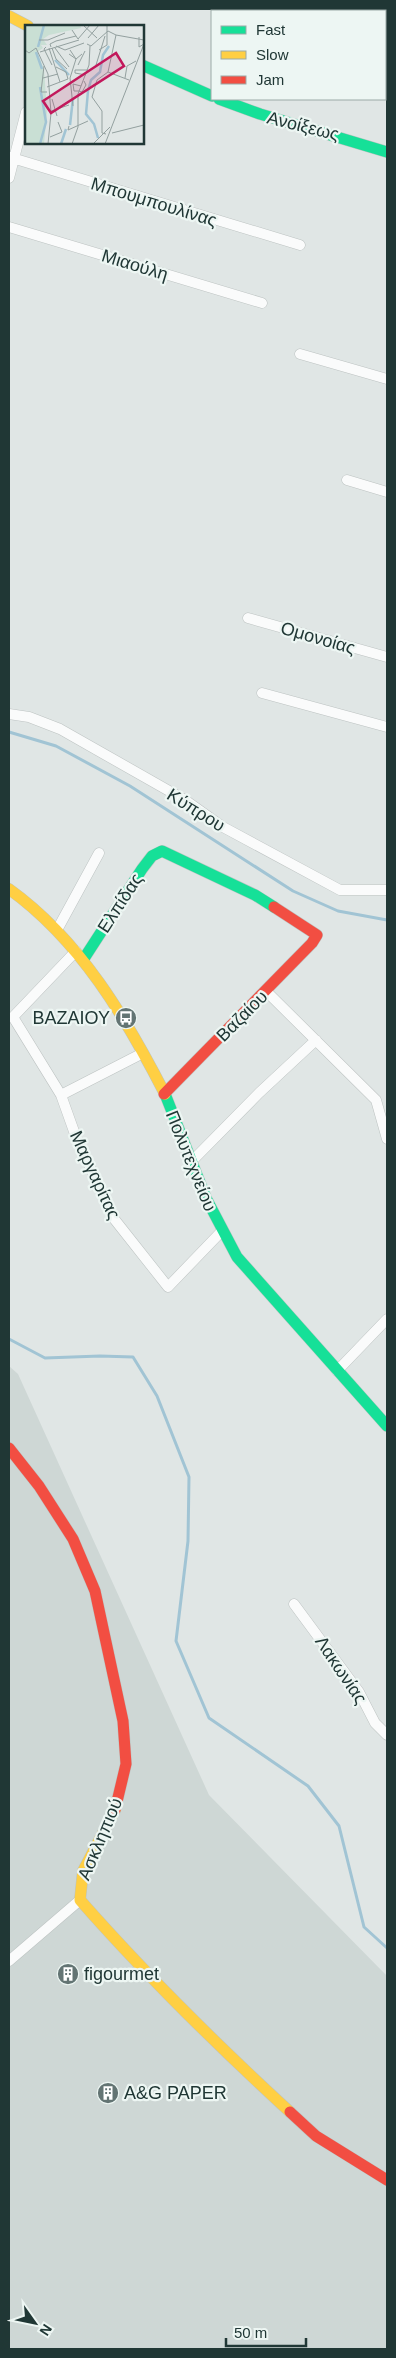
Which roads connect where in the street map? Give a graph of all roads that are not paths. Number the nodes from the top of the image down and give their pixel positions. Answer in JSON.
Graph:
{"nodes":[{"id":1,"x":9,"y":16,"type":"edge"},
{"id":2,"x":26,"y":25,"type":"edge"},
{"id":3,"x":144,"y":67,"type":"edge"},
{"id":4,"x":211,"y":96,"type":"edge"},
{"id":5,"x":222,"y":100,"type":"edge"},
{"id":6,"x":25,"y":115,"type":"edge"},
{"id":7,"x":387,"y":152,"type":"edge"},
{"id":8,"x":11,"y":158,"type":"edge"},
{"id":9,"x":9,"y":178,"type":"edge"},
{"id":10,"x":9,"y":227,"type":"edge"},
{"id":11,"x":300,"y":245,"type":"dead end"},
{"id":12,"x":262,"y":303,"type":"dead end"},
{"id":13,"x":300,"y":354,"type":"dead end"},
{"id":14,"x":387,"y":380,"type":"edge"},
{"id":15,"x":347,"y":480,"type":"dead end"},
{"id":16,"x":387,"y":492,"type":"edge"},
{"id":17,"x":248,"y":618,"type":"dead end"},
{"id":18,"x":387,"y":657,"type":"edge"},
{"id":19,"x":262,"y":693,"type":"dead end"},
{"id":20,"x":9,"y":714,"type":"edge"},
{"id":21,"x":387,"y":727,"type":"edge"},
{"id":22,"x":162,"y":852,"type":"joint"},
{"id":23,"x":98,"y":853,"type":"dead end"},
{"id":24,"x":9,"y":889,"type":"edge"},
{"id":25,"x":387,"y":890,"type":"edge"},
{"id":26,"x":58,"y":930,"type":"junction"},
{"id":27,"x":80,"y":955,"type":"junction"},
{"id":28,"x":266,"y":991,"type":"junction"},
{"id":29,"x":316,"y":1040,"type":"junction"},
{"id":30,"x":142,"y":1054,"type":"junction"},
{"id":31,"x":164,"y":1094,"type":"junction"},
{"id":32,"x":61,"y":1095,"type":"junction"},
{"id":33,"x":387,"y":1139,"type":"edge"},
{"id":34,"x":191,"y":1162,"type":"junction"},
{"id":35,"x":220,"y":1233,"type":"junction"},
{"id":36,"x":387,"y":1319,"type":"edge"},
{"id":37,"x":337,"y":1371,"type":"junction"},
{"id":38,"x":387,"y":1426,"type":"edge"},
{"id":39,"x":9,"y":1448,"type":"edge"},
{"id":40,"x":294,"y":1604,"type":"dead end"},
{"id":41,"x":387,"y":1736,"type":"edge"},
{"id":42,"x":80,"y":1900,"type":"junction"},
{"id":43,"x":9,"y":1961,"type":"edge"},
{"id":44,"x":387,"y":2180,"type":"edge"}],
"edges":[{"from":1,"to":2,"type":"street"},
{"from":3,"to":4,"type":"street"},
{"from":5,"to":7,"type":"street","name":"Ανοίξεως"},
{"from":6,"to":8,"type":"street"},
{"from":8,"to":9,"type":"street"},
{"from":8,"to":11,"type":"street","name":"Μπουμπουλίνας"},
{"from":10,"to":12,"type":"street","name":"Μιαούλη"},
{"from":13,"to":14,"type":"street"},
{"from":15,"to":16,"type":"street"},
{"from":17,"to":18,"type":"street","name":"Ομονοίας"},
{"from":19,"to":21,"type":"street"},
{"from":20,"to":25,"type":"street","name":"Κύπρου"},
{"from":22,"to":27,"type":"street","name":"Ελπίδας"},
{"from":22,"to":28,"type":"street","name":"Βαζαίου"},
{"from":23,"to":26,"type":"street"},
{"from":24,"to":26,"type":"street","name":"Πολυτεχνείου"},
{"from":26,"to":27,"type":"street","name":"Πολυτεχνείου"},
{"from":27,"to":30,"type":"street","name":"Πολυτεχνείου"},
{"from":27,"to":32,"type":"street","name":"Μαργαρίτας"},
{"from":28,"to":29,"type":"street"},
{"from":28,"to":31,"type":"street","name":"Βαζαίου"},
{"from":29,"to":33,"type":"street"},
{"from":29,"to":34,"type":"street"},
{"from":30,"to":31,"type":"street","name":"Πολυτεχνείου"},
{"from":30,"to":32,"type":"street"},
{"from":31,"to":34,"type":"street","name":"Πολυτεχνείου"},
{"from":32,"to":35,"type":"street","name":"Μαργαρίτας"},
{"from":34,"to":35,"type":"street","name":"Πολυτεχνείου"},
{"from":35,"to":37,"type":"street","name":"Πολυτεχνείου"},
{"from":36,"to":37,"type":"street"},
{"from":37,"to":38,"type":"street","name":"Πολυτεχνείου"},
{"from":39,"to":42,"type":"street","name":"Ασκληπιού"},
{"from":40,"to":41,"type":"street","name":"Λακωνίας"},
{"from":42,"to":43,"type":"street"},
{"from":42,"to":44,"type":"street","name":"Ασκληπιού"}]}
